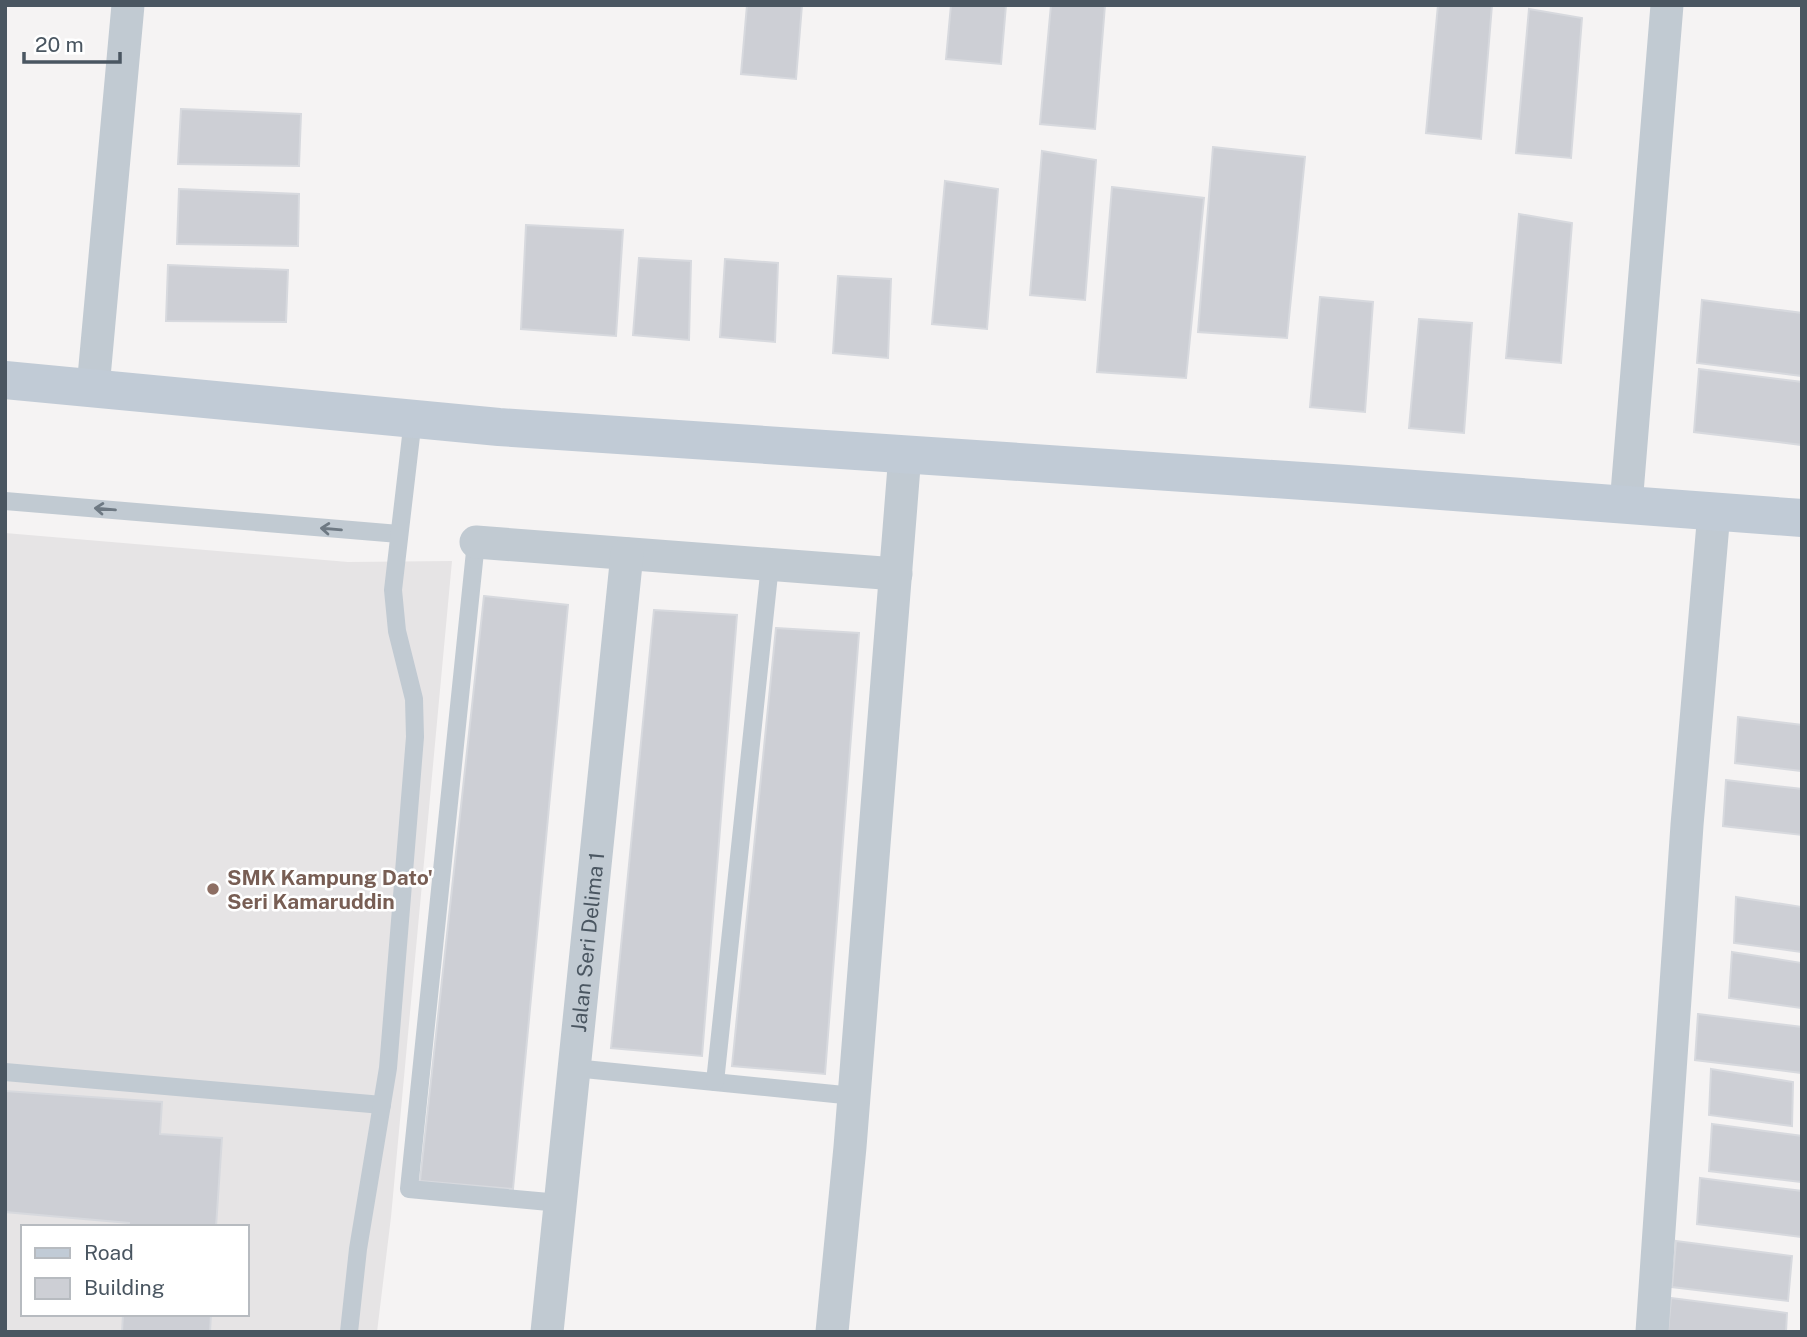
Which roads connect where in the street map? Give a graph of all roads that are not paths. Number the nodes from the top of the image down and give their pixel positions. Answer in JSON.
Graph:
{"nodes":[{"id":1,"x":128,"y":5,"type":"edge"},
{"id":2,"x":1667,"y":5,"type":"edge"},
{"id":3,"x":5,"y":380,"type":"edge"},
{"id":4,"x":93,"y":388,"type":"junction"},
{"id":5,"x":413,"y":419,"type":"junction"},
{"id":6,"x":905,"y":454,"type":"junction"},
{"id":7,"x":5,"y":501,"type":"edge"},
{"id":8,"x":1626,"y":505,"type":"junction"},
{"id":9,"x":1713,"y":512,"type":"junction"},
{"id":10,"x":1802,"y":518,"type":"edge"},
{"id":11,"x":400,"y":534,"type":"junction"},
{"id":12,"x":476,"y":542,"type":"joint"},
{"id":13,"x":627,"y":554,"type":"junction"},
{"id":14,"x":769,"y":565,"type":"junction"},
{"id":15,"x":896,"y":574,"type":"junction"},
{"id":16,"x":574,"y":1068,"type":"junction"},
{"id":17,"x":5,"y":1072,"type":"edge"},
{"id":18,"x":715,"y":1082,"type":"junction"},
{"id":19,"x":854,"y":1096,"type":"junction"},
{"id":20,"x":382,"y":1105,"type":"junction"},
{"id":21,"x":560,"y":1203,"type":"junction"},
{"id":22,"x":349,"y":1332,"type":"edge"},
{"id":23,"x":547,"y":1332,"type":"edge"},
{"id":24,"x":832,"y":1332,"type":"edge"},
{"id":25,"x":1652,"y":1332,"type":"edge"}],
"edges":[{"from":1,"to":4,"type":"street"},
{"from":2,"to":8,"type":"street"},
{"from":3,"to":4,"type":"street"},
{"from":4,"to":5,"type":"street"},
{"from":5,"to":6,"type":"street"},
{"from":5,"to":11,"type":"lane"},
{"from":6,"to":8,"type":"street"},
{"from":6,"to":15,"type":"street"},
{"from":11,"to":7,"type":"lane","one_way":true},
{"from":8,"to":9,"type":"street"},
{"from":9,"to":10,"type":"street"},
{"from":9,"to":25,"type":"street"},
{"from":11,"to":20,"type":"lane"},
{"from":12,"to":13,"type":"street"},
{"from":12,"to":21,"type":"lane"},
{"from":13,"to":14,"type":"street"},
{"from":13,"to":16,"type":"street","name":"Jalan Seri Delima 1"},
{"from":14,"to":15,"type":"street"},
{"from":14,"to":18,"type":"lane"},
{"from":15,"to":19,"type":"street"},
{"from":16,"to":18,"type":"lane"},
{"from":16,"to":21,"type":"street","name":"Jalan Seri Delima 1"},
{"from":17,"to":20,"type":"lane"},
{"from":18,"to":19,"type":"lane"},
{"from":19,"to":24,"type":"street"},
{"from":20,"to":22,"type":"lane"},
{"from":21,"to":23,"type":"street","name":"Jalan Seri Delima 1"}]}
